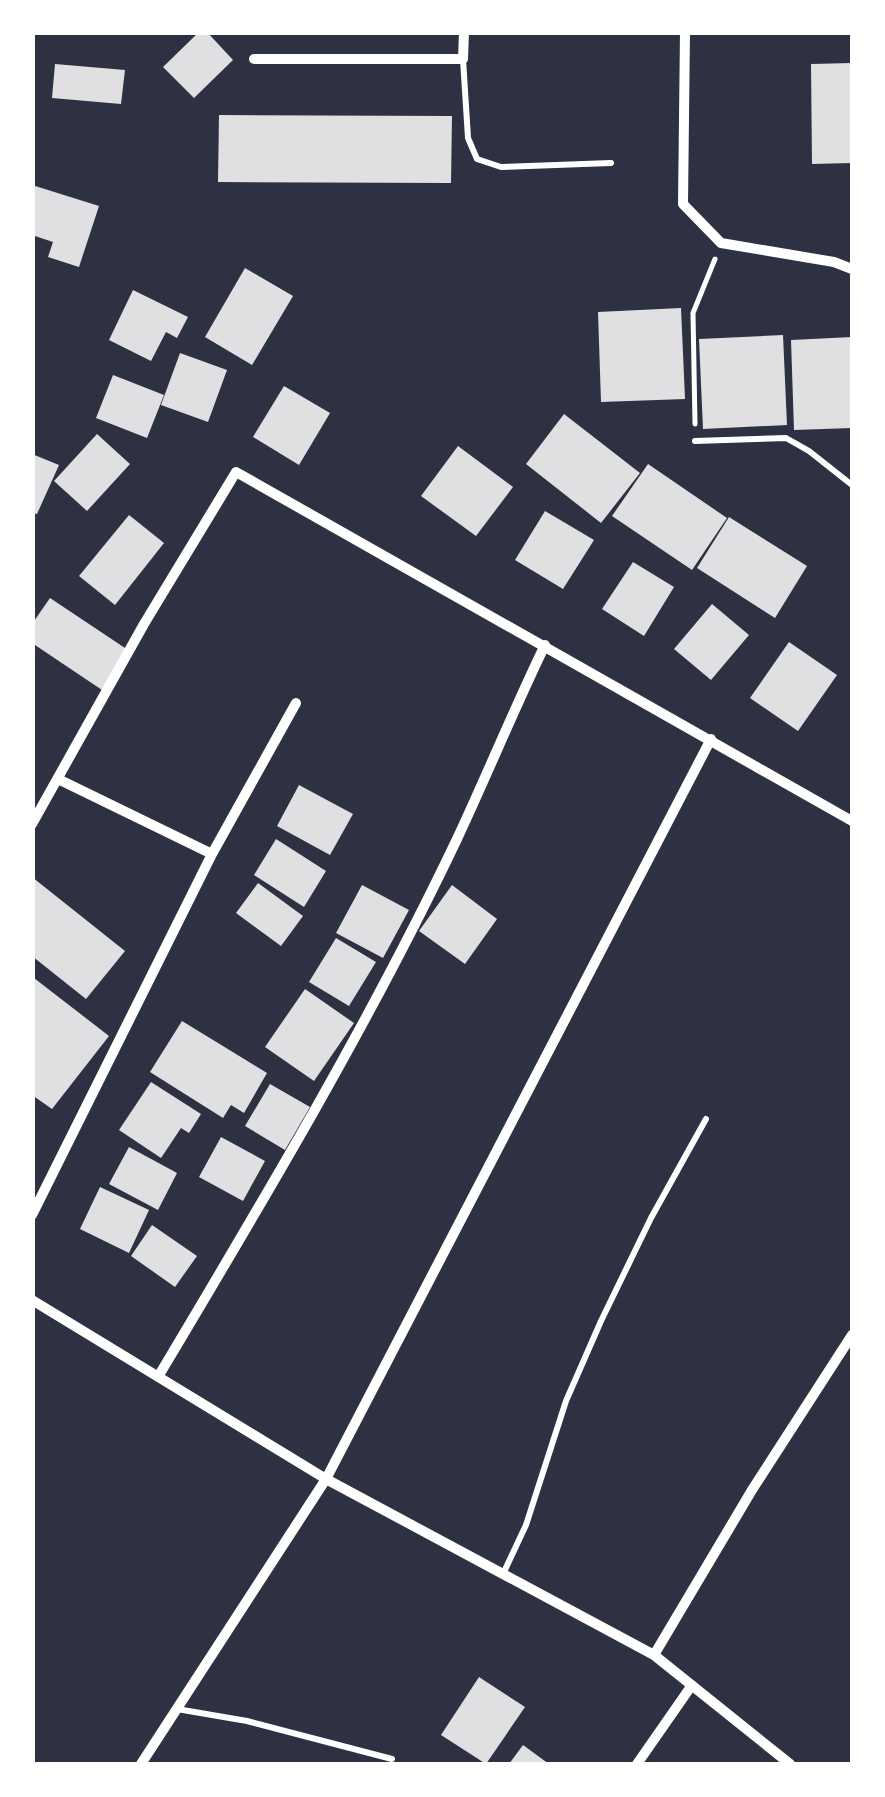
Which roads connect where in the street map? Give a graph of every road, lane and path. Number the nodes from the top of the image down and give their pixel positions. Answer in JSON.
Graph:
{"nodes":[{"id":1,"x":464,"y":32,"type":"edge"},
{"id":2,"x":685,"y":32,"type":"edge"},
{"id":3,"x":254,"y":58,"type":"dead end"},
{"id":4,"x":463,"y":59,"type":"junction"},
{"id":5,"x":610,"y":163,"type":"dead end"},
{"id":6,"x":721,"y":242,"type":"junction"},
{"id":7,"x":852,"y":269,"type":"edge"},
{"id":8,"x":694,"y":441,"type":"joint"},
{"id":9,"x":852,"y":485,"type":"edge"},
{"id":10,"x":544,"y":645,"type":"junction"},
{"id":11,"x":296,"y":703,"type":"dead end"},
{"id":12,"x":712,"y":739,"type":"junction"},
{"id":13,"x":58,"y":779,"type":"junction"},
{"id":14,"x":852,"y":821,"type":"edge"},
{"id":15,"x":32,"y":824,"type":"edge"},
{"id":16,"x":212,"y":854,"type":"junction"},
{"id":17,"x":706,"y":1120,"type":"dead end"},
{"id":18,"x":32,"y":1215,"type":"edge"},
{"id":19,"x":32,"y":1300,"type":"edge"},
{"id":20,"x":852,"y":1335,"type":"edge"},
{"id":21,"x":158,"y":1377,"type":"junction"},
{"id":22,"x":326,"y":1479,"type":"junction"},
{"id":23,"x":503,"y":1574,"type":"junction"},
{"id":24,"x":654,"y":1655,"type":"junction"},
{"id":25,"x":692,"y":1685,"type":"junction"},
{"id":26,"x":177,"y":1709,"type":"junction"},
{"id":27,"x":392,"y":1760,"type":"dead end"},
{"id":28,"x":142,"y":1764,"type":"edge"},
{"id":29,"x":637,"y":1764,"type":"edge"},
{"id":30,"x":790,"y":1764,"type":"edge"}],
"edges":[{"from":1,"to":4,"type":"street"},
{"from":2,"to":6,"type":"street"},
{"from":3,"to":4,"type":"street"},
{"from":4,"to":5,"type":"lane"},
{"from":6,"to":7,"type":"street"},
{"from":6,"to":8,"type":"path"},
{"from":8,"to":9,"type":"lane"},
{"from":10,"to":12,"type":"street"},
{"from":10,"to":13,"type":"street"},
{"from":10,"to":21,"type":"street"},
{"from":11,"to":16,"type":"street"},
{"from":12,"to":14,"type":"street"},
{"from":12,"to":22,"type":"street"},
{"from":13,"to":15,"type":"street"},
{"from":13,"to":16,"type":"street"},
{"from":16,"to":18,"type":"street"},
{"from":17,"to":23,"type":"lane"},
{"from":19,"to":21,"type":"street"},
{"from":20,"to":24,"type":"street"},
{"from":21,"to":22,"type":"street"},
{"from":22,"to":23,"type":"street"},
{"from":22,"to":26,"type":"street"},
{"from":23,"to":24,"type":"street"},
{"from":24,"to":25,"type":"street"},
{"from":25,"to":29,"type":"street"},
{"from":25,"to":30,"type":"street"},
{"from":26,"to":27,"type":"lane"},
{"from":26,"to":28,"type":"street"}]}
